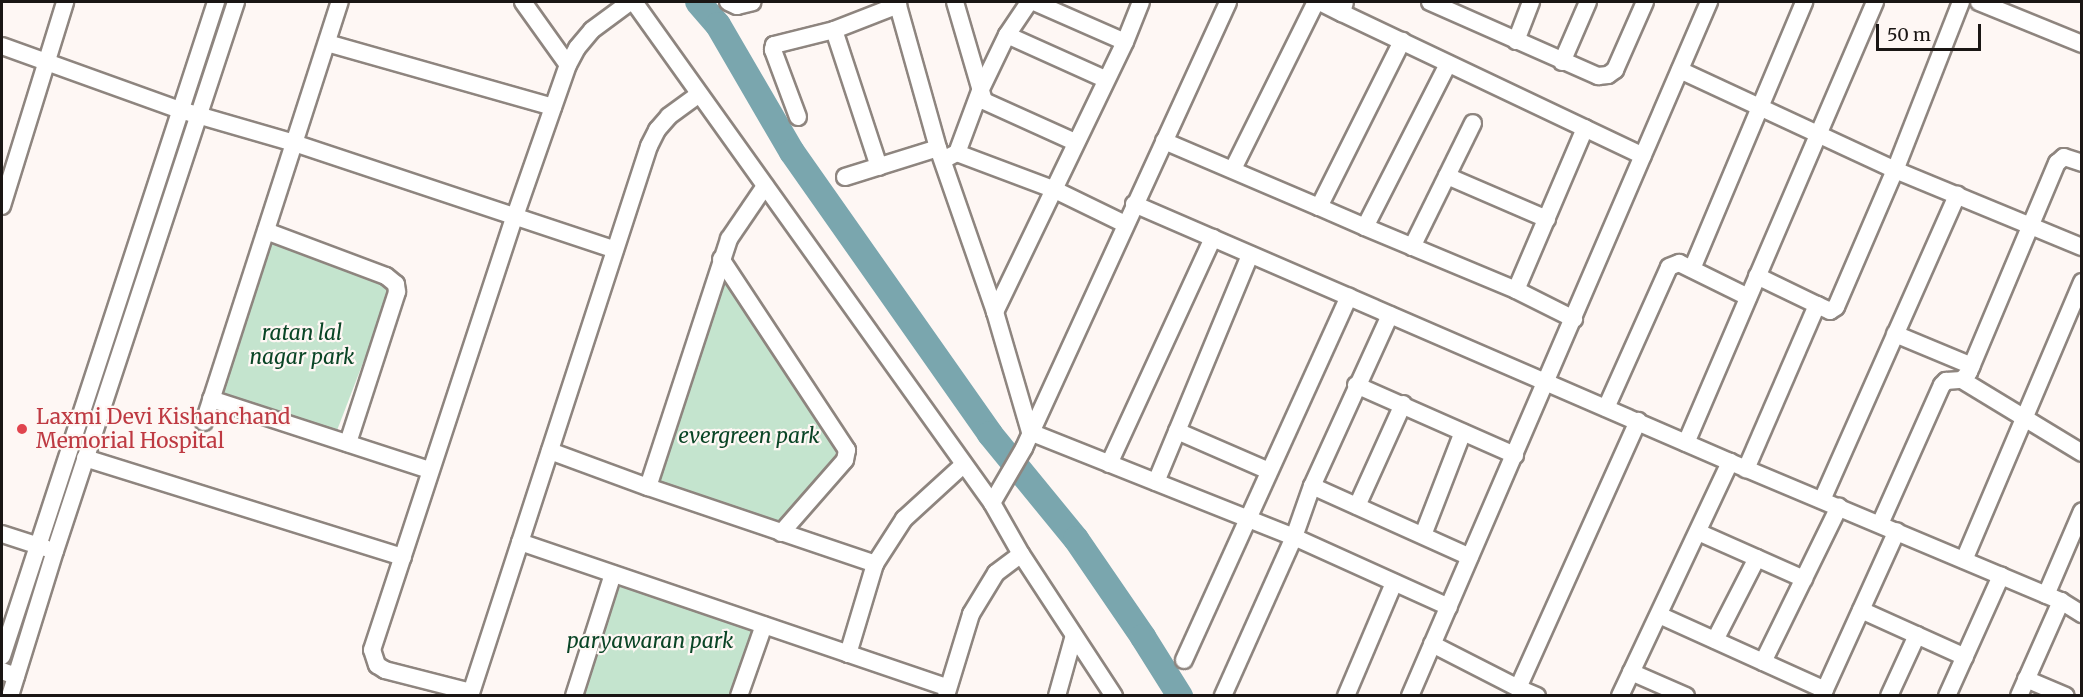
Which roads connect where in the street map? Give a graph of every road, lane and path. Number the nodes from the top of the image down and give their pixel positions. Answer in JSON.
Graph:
{"nodes":[{"id":1,"x":65,"y":2,"type":"edge"},
{"id":2,"x":216,"y":2,"type":"edge"},
{"id":3,"x":236,"y":2,"type":"edge"},
{"id":4,"x":340,"y":2,"type":"edge"},
{"id":5,"x":523,"y":2,"type":"edge"},
{"id":6,"x":632,"y":2,"type":"edge"},
{"id":7,"x":728,"y":2,"type":"edge"},
{"id":8,"x":753,"y":2,"type":"edge"},
{"id":9,"x":955,"y":2,"type":"edge"},
{"id":10,"x":1029,"y":2,"type":"edge"},
{"id":11,"x":1035,"y":2,"type":"edge"},
{"id":12,"x":1141,"y":2,"type":"edge"},
{"id":13,"x":1228,"y":2,"type":"edge"},
{"id":14,"x":1318,"y":2,"type":"edge"},
{"id":15,"x":1430,"y":2,"type":"edge"},
{"id":16,"x":1531,"y":2,"type":"edge"},
{"id":17,"x":1588,"y":2,"type":"edge"},
{"id":18,"x":1645,"y":2,"type":"edge"},
{"id":19,"x":1709,"y":2,"type":"edge"},
{"id":20,"x":1804,"y":2,"type":"edge"},
{"id":21,"x":1875,"y":2,"type":"edge"},
{"id":22,"x":1961,"y":2,"type":"edge"},
{"id":23,"x":1979,"y":2,"type":"edge"},
{"id":24,"x":898,"y":3,"type":"edge"},
{"id":25,"x":1344,"y":7,"type":"edge"},
{"id":26,"x":834,"y":30,"type":"junction"},
{"id":27,"x":1007,"y":35,"type":"junction"},
{"id":28,"x":1402,"y":41,"type":"junction"},
{"id":29,"x":1516,"y":41,"type":"junction"},
{"id":30,"x":1125,"y":42,"type":"junction"},
{"id":31,"x":327,"y":43,"type":"junction"},
{"id":32,"x":2082,"y":44,"type":"edge"},
{"id":33,"x":2,"y":45,"type":"edge"},
{"id":34,"x":47,"y":60,"type":"junction"},
{"id":35,"x":1562,"y":62,"type":"junction"},
{"id":36,"x":1448,"y":64,"type":"junction"},
{"id":37,"x":568,"y":65,"type":"junction"},
{"id":38,"x":1680,"y":70,"type":"junction"},
{"id":39,"x":1105,"y":80,"type":"junction"},
{"id":40,"x":980,"y":90,"type":"junction"},
{"id":41,"x":699,"y":94,"type":"junction"},
{"id":42,"x":552,"y":107,"type":"junction"},
{"id":43,"x":1760,"y":107,"type":"junction"},
{"id":44,"x":180,"y":110,"type":"junction"},
{"id":45,"x":198,"y":115,"type":"junction"},
{"id":46,"x":798,"y":117,"type":"dead end"},
{"id":47,"x":1473,"y":123,"type":"dead end"},
{"id":48,"x":1585,"y":128,"type":"junction"},
{"id":49,"x":1819,"y":133,"type":"junction"},
{"id":50,"x":1164,"y":141,"type":"junction"},
{"id":51,"x":1075,"y":142,"type":"junction"},
{"id":52,"x":294,"y":143,"type":"junction"},
{"id":53,"x":946,"y":154,"type":"junction"},
{"id":54,"x":1643,"y":156,"type":"junction"},
{"id":55,"x":2082,"y":163,"type":"edge"},
{"id":56,"x":879,"y":167,"type":"junction"},
{"id":57,"x":1233,"y":169,"type":"junction"},
{"id":58,"x":1895,"y":170,"type":"junction"},
{"id":59,"x":1447,"y":176,"type":"junction"},
{"id":60,"x":844,"y":177,"type":"dead end"},
{"id":61,"x":765,"y":186,"type":"junction"},
{"id":62,"x":1053,"y":189,"type":"junction"},
{"id":63,"x":1957,"y":195,"type":"junction"},
{"id":64,"x":1134,"y":204,"type":"junction"},
{"id":65,"x":2,"y":206,"type":"edge"},
{"id":66,"x":1319,"y":207,"type":"junction"},
{"id":67,"x":515,"y":216,"type":"junction"},
{"id":68,"x":1547,"y":219,"type":"junction"},
{"id":69,"x":1125,"y":224,"type":"junction"},
{"id":70,"x":1365,"y":227,"type":"junction"},
{"id":71,"x":2032,"y":227,"type":"junction"},
{"id":72,"x":266,"y":231,"type":"junction"},
{"id":73,"x":1213,"y":238,"type":"junction"},
{"id":74,"x":1412,"y":247,"type":"junction"},
{"id":75,"x":2082,"y":247,"type":"edge"},
{"id":76,"x":615,"y":250,"type":"junction"},
{"id":77,"x":1250,"y":255,"type":"junction"},
{"id":78,"x":721,"y":259,"type":"junction"},
{"id":79,"x":1692,"y":269,"type":"junction"},
{"id":80,"x":1757,"y":276,"type":"junction"},
{"id":81,"x":2082,"y":282,"type":"edge"},
{"id":82,"x":1516,"y":290,"type":"junction"},
{"id":83,"x":1349,"y":297,"type":"junction"},
{"id":84,"x":1748,"y":297,"type":"junction"},
{"id":85,"x":1817,"y":305,"type":"junction"},
{"id":86,"x":995,"y":312,"type":"junction"},
{"id":87,"x":1390,"y":315,"type":"junction"},
{"id":88,"x":1574,"y":319,"type":"junction"},
{"id":89,"x":1895,"y":334,"type":"junction"},
{"id":90,"x":1967,"y":373,"type":"junction"},
{"id":91,"x":1547,"y":383,"type":"junction"},
{"id":92,"x":1356,"y":385,"type":"junction"},
{"id":93,"x":211,"y":399,"type":"junction"},
{"id":94,"x":1403,"y":404,"type":"junction"},
{"id":95,"x":1606,"y":408,"type":"junction"},
{"id":96,"x":2024,"y":419,"type":"junction"},
{"id":97,"x":1638,"y":421,"type":"junction"},
{"id":98,"x":204,"y":422,"type":"dead end"},
{"id":99,"x":1177,"y":431,"type":"junction"},
{"id":100,"x":1030,"y":432,"type":"junction"},
{"id":101,"x":1463,"y":432,"type":"junction"},
{"id":102,"x":1686,"y":442,"type":"junction"},
{"id":103,"x":348,"y":443,"type":"junction"},
{"id":104,"x":550,"y":451,"type":"junction"},
{"id":105,"x":2082,"y":453,"type":"edge"},
{"id":106,"x":1515,"y":455,"type":"junction"},
{"id":107,"x":85,"y":458,"type":"junction"},
{"id":108,"x":964,"y":464,"type":"junction"},
{"id":109,"x":1109,"y":464,"type":"junction"},
{"id":110,"x":1738,"y":465,"type":"junction"},
{"id":111,"x":430,"y":470,"type":"junction"},
{"id":112,"x":1269,"y":471,"type":"junction"},
{"id":113,"x":1156,"y":482,"type":"junction"},
{"id":114,"x":1312,"y":486,"type":"junction"},
{"id":115,"x":648,"y":487,"type":"junction"},
{"id":116,"x":1822,"y":500,"type":"junction"},
{"id":117,"x":992,"y":503,"type":"junction"},
{"id":118,"x":1357,"y":506,"type":"junction"},
{"id":119,"x":1839,"y":507,"type":"junction"},
{"id":120,"x":2082,"y":511,"type":"edge"},
{"id":121,"x":1247,"y":519,"type":"junction"},
{"id":122,"x":1880,"y":524,"type":"junction"},
{"id":123,"x":1698,"y":531,"type":"junction"},
{"id":124,"x":1897,"y":531,"type":"junction"},
{"id":125,"x":781,"y":533,"type":"junction"},
{"id":126,"x":2,"y":534,"type":"edge"},
{"id":127,"x":1423,"y":535,"type":"junction"},
{"id":128,"x":1294,"y":537,"type":"junction"},
{"id":129,"x":520,"y":542,"type":"junction"},
{"id":130,"x":2075,"y":543,"type":"edge"},
{"id":131,"x":37,"y":545,"type":"junction"},
{"id":132,"x":54,"y":551,"type":"junction"},
{"id":133,"x":1021,"y":554,"type":"junction"},
{"id":134,"x":403,"y":557,"type":"junction"},
{"id":135,"x":1470,"y":557,"type":"junction"},
{"id":136,"x":1757,"y":558,"type":"junction"},
{"id":137,"x":1964,"y":560,"type":"junction"},
{"id":138,"x":875,"y":564,"type":"junction"},
{"id":139,"x":613,"y":574,"type":"junction"},
{"id":140,"x":2001,"y":576,"type":"junction"},
{"id":141,"x":1804,"y":579,"type":"junction"},
{"id":142,"x":1394,"y":583,"type":"junction"},
{"id":143,"x":2054,"y":598,"type":"junction"},
{"id":144,"x":1449,"y":607,"type":"junction"},
{"id":145,"x":1861,"y":610,"type":"junction"},
{"id":146,"x":2082,"y":614,"type":"edge"},
{"id":147,"x":1659,"y":615,"type":"junction"},
{"id":148,"x":764,"y":625,"type":"junction"},
{"id":149,"x":1074,"y":635,"type":"junction"},
{"id":150,"x":1917,"y":635,"type":"junction"},
{"id":151,"x":1715,"y":640,"type":"junction"},
{"id":152,"x":1432,"y":644,"type":"junction"},
{"id":153,"x":848,"y":654,"type":"junction"},
{"id":154,"x":2,"y":656,"type":"edge"},
{"id":155,"x":1965,"y":657,"type":"junction"},
{"id":156,"x":1184,"y":660,"type":"dead end"},
{"id":157,"x":1763,"y":662,"type":"junction"},
{"id":158,"x":1631,"y":672,"type":"junction"},
{"id":159,"x":9,"y":674,"type":"edge"},
{"id":160,"x":2026,"y":679,"type":"junction"},
{"id":161,"x":1518,"y":688,"type":"junction"},
{"id":162,"x":947,"y":692,"type":"edge"},
{"id":163,"x":1824,"y":693,"type":"edge"},
{"id":164,"x":470,"y":694,"type":"edge"},
{"id":165,"x":10,"y":696,"type":"edge"},
{"id":166,"x":574,"y":696,"type":"edge"},
{"id":167,"x":739,"y":696,"type":"edge"},
{"id":168,"x":1057,"y":696,"type":"edge"},
{"id":169,"x":1114,"y":696,"type":"edge"},
{"id":170,"x":1223,"y":696,"type":"edge"},
{"id":171,"x":1346,"y":696,"type":"edge"},
{"id":172,"x":1410,"y":696,"type":"edge"},
{"id":173,"x":1536,"y":696,"type":"edge"},
{"id":174,"x":1620,"y":696,"type":"edge"},
{"id":175,"x":1686,"y":696,"type":"edge"},
{"id":176,"x":1889,"y":696,"type":"edge"},
{"id":177,"x":1947,"y":696,"type":"edge"},
{"id":178,"x":2019,"y":696,"type":"edge"},
{"id":179,"x":2066,"y":696,"type":"edge"}],
"edges":[{"from":1,"to":34,"type":"street"},
{"from":2,"to":44,"type":"street"},
{"from":3,"to":45,"type":"street"},
{"from":4,"to":31,"type":"street"},
{"from":5,"to":37,"type":"street"},
{"from":6,"to":37,"type":"street"},
{"from":6,"to":41,"type":"street"},
{"from":7,"to":8,"type":"street"},
{"from":9,"to":40,"type":"street"},
{"from":10,"to":27,"type":"street"},
{"from":11,"to":30,"type":"street"},
{"from":12,"to":30,"type":"street"},
{"from":13,"to":50,"type":"street"},
{"from":14,"to":25,"type":"street"},
{"from":14,"to":57,"type":"street"},
{"from":15,"to":29,"type":"street"},
{"from":16,"to":29,"type":"street"},
{"from":17,"to":35,"type":"street"},
{"from":18,"to":35,"type":"street"},
{"from":19,"to":38,"type":"street"},
{"from":20,"to":43,"type":"street"},
{"from":21,"to":49,"type":"street"},
{"from":22,"to":58,"type":"street"},
{"from":23,"to":32,"type":"street"},
{"from":24,"to":26,"type":"street"},
{"from":24,"to":53,"type":"street"},
{"from":25,"to":28,"type":"street"},
{"from":26,"to":46,"type":"street"},
{"from":26,"to":56,"type":"street"},
{"from":27,"to":39,"type":"street"},
{"from":27,"to":40,"type":"street"},
{"from":28,"to":36,"type":"street"},
{"from":28,"to":66,"type":"street"},
{"from":29,"to":35,"type":"street"},
{"from":30,"to":39,"type":"street"},
{"from":31,"to":42,"type":"street"},
{"from":31,"to":52,"type":"street"},
{"from":33,"to":34,"type":"street"},
{"from":34,"to":44,"type":"street"},
{"from":34,"to":65,"type":"street"},
{"from":36,"to":48,"type":"street"},
{"from":36,"to":70,"type":"street"},
{"from":37,"to":42,"type":"street"},
{"from":38,"to":43,"type":"street"},
{"from":38,"to":54,"type":"street"},
{"from":39,"to":51,"type":"street"},
{"from":40,"to":51,"type":"street"},
{"from":40,"to":53,"type":"street"},
{"from":41,"to":61,"type":"street"},
{"from":41,"to":76,"type":"street"},
{"from":42,"to":67,"type":"street"},
{"from":43,"to":49,"type":"street"},
{"from":43,"to":79,"type":"street"},
{"from":44,"to":45,"type":"street"},
{"from":44,"to":131,"type":"street"},
{"from":45,"to":52,"type":"street"},
{"from":45,"to":107,"type":"street"},
{"from":47,"to":59,"type":"street"},
{"from":48,"to":54,"type":"street"},
{"from":48,"to":68,"type":"street"},
{"from":49,"to":58,"type":"street"},
{"from":49,"to":80,"type":"street"},
{"from":50,"to":57,"type":"street"},
{"from":50,"to":64,"type":"street"},
{"from":51,"to":62,"type":"street"},
{"from":52,"to":67,"type":"street"},
{"from":52,"to":72,"type":"street"},
{"from":53,"to":56,"type":"street"},
{"from":53,"to":62,"type":"street"},
{"from":53,"to":86,"type":"street"},
{"from":54,"to":88,"type":"street"},
{"from":55,"to":71,"type":"street"},
{"from":56,"to":60,"type":"street"},
{"from":57,"to":66,"type":"street"},
{"from":58,"to":63,"type":"street"},
{"from":58,"to":85,"type":"street"},
{"from":59,"to":68,"type":"street"},
{"from":59,"to":74,"type":"street"},
{"from":61,"to":78,"type":"street"},
{"from":61,"to":108,"type":"street"},
{"from":62,"to":69,"type":"street"},
{"from":62,"to":86,"type":"street"},
{"from":63,"to":71,"type":"street"},
{"from":63,"to":89,"type":"street"},
{"from":64,"to":69,"type":"street"},
{"from":64,"to":73,"type":"street"},
{"from":66,"to":70,"type":"street"},
{"from":67,"to":76,"type":"street"},
{"from":67,"to":111,"type":"street"},
{"from":68,"to":82,"type":"street"},
{"from":69,"to":100,"type":"street"},
{"from":70,"to":74,"type":"street"},
{"from":71,"to":75,"type":"street"},
{"from":71,"to":90,"type":"street"},
{"from":72,"to":93,"type":"street"},
{"from":72,"to":103,"type":"street"},
{"from":73,"to":77,"type":"street"},
{"from":73,"to":109,"type":"street"},
{"from":74,"to":82,"type":"street"},
{"from":76,"to":104,"type":"street"},
{"from":77,"to":83,"type":"street"},
{"from":77,"to":99,"type":"street"},
{"from":78,"to":115,"type":"street"},
{"from":78,"to":125,"type":"street"},
{"from":79,"to":84,"type":"street"},
{"from":79,"to":95,"type":"street"},
{"from":80,"to":84,"type":"street"},
{"from":80,"to":85,"type":"street"},
{"from":81,"to":96,"type":"street"},
{"from":82,"to":88,"type":"street"},
{"from":83,"to":87,"type":"street"},
{"from":83,"to":112,"type":"street"},
{"from":84,"to":102,"type":"street"},
{"from":85,"to":110,"type":"street"},
{"from":86,"to":100,"type":"street"},
{"from":87,"to":91,"type":"street"},
{"from":87,"to":92,"type":"street"},
{"from":88,"to":91,"type":"street"},
{"from":89,"to":90,"type":"street"},
{"from":89,"to":116,"type":"street"},
{"from":90,"to":96,"type":"street"},
{"from":90,"to":122,"type":"street"},
{"from":91,"to":95,"type":"street"},
{"from":91,"to":106,"type":"street"},
{"from":92,"to":94,"type":"street"},
{"from":92,"to":114,"type":"street"},
{"from":93,"to":98,"type":"street"},
{"from":93,"to":103,"type":"street"},
{"from":94,"to":101,"type":"street"},
{"from":94,"to":118,"type":"street"},
{"from":95,"to":97,"type":"street"},
{"from":96,"to":105,"type":"street"},
{"from":96,"to":137,"type":"street"},
{"from":97,"to":102,"type":"street"},
{"from":97,"to":161,"type":"street"},
{"from":99,"to":112,"type":"street"},
{"from":99,"to":113,"type":"street"},
{"from":100,"to":109,"type":"street"},
{"from":100,"to":117,"type":"street"},
{"from":101,"to":106,"type":"street"},
{"from":101,"to":127,"type":"street"},
{"from":102,"to":110,"type":"street"},
{"from":103,"to":111,"type":"street"},
{"from":104,"to":115,"type":"street"},
{"from":104,"to":129,"type":"street"},
{"from":106,"to":135,"type":"street"},
{"from":107,"to":132,"type":"street"},
{"from":107,"to":134,"type":"street"},
{"from":108,"to":117,"type":"street"},
{"from":108,"to":138,"type":"street"},
{"from":109,"to":113,"type":"street"},
{"from":110,"to":116,"type":"street"},
{"from":110,"to":123,"type":"street"},
{"from":111,"to":134,"type":"street"},
{"from":112,"to":121,"type":"street"},
{"from":113,"to":121,"type":"street"},
{"from":114,"to":118,"type":"street"},
{"from":114,"to":128,"type":"street"},
{"from":115,"to":125,"type":"street"},
{"from":116,"to":119,"type":"street"},
{"from":117,"to":133,"type":"street"},
{"from":118,"to":127,"type":"street"},
{"from":119,"to":122,"type":"street"},
{"from":119,"to":141,"type":"street"},
{"from":120,"to":130,"type":"street"},
{"from":121,"to":128,"type":"street"},
{"from":121,"to":156,"type":"street"},
{"from":122,"to":124,"type":"street"},
{"from":123,"to":136,"type":"street"},
{"from":123,"to":147,"type":"street"},
{"from":124,"to":137,"type":"street"},
{"from":124,"to":145,"type":"street"},
{"from":125,"to":138,"type":"street"},
{"from":126,"to":131,"type":"street"},
{"from":127,"to":135,"type":"street"},
{"from":128,"to":142,"type":"street"},
{"from":128,"to":170,"type":"street"},
{"from":129,"to":139,"type":"street"},
{"from":129,"to":164,"type":"street"},
{"from":130,"to":143,"type":"street"},
{"from":131,"to":132,"type":"street"},
{"from":131,"to":154,"type":"street"},
{"from":132,"to":159,"type":"street"},
{"from":133,"to":149,"type":"street"},
{"from":133,"to":162,"type":"street"},
{"from":134,"to":164,"type":"street"},
{"from":135,"to":144,"type":"street"},
{"from":136,"to":141,"type":"street"},
{"from":136,"to":151,"type":"street"},
{"from":137,"to":140,"type":"street"},
{"from":138,"to":153,"type":"street"},
{"from":139,"to":148,"type":"street"},
{"from":139,"to":166,"type":"street"},
{"from":140,"to":143,"type":"street"},
{"from":140,"to":155,"type":"street"},
{"from":141,"to":157,"type":"street"},
{"from":142,"to":144,"type":"street"},
{"from":142,"to":171,"type":"street"},
{"from":143,"to":146,"type":"street"},
{"from":143,"to":160,"type":"street"},
{"from":144,"to":152,"type":"street"},
{"from":145,"to":150,"type":"street"},
{"from":145,"to":163,"type":"street"},
{"from":147,"to":151,"type":"street"},
{"from":147,"to":158,"type":"street"},
{"from":148,"to":153,"type":"street"},
{"from":148,"to":167,"type":"street"},
{"from":149,"to":168,"type":"street"},
{"from":149,"to":169,"type":"street"},
{"from":150,"to":155,"type":"street"},
{"from":150,"to":176,"type":"street"},
{"from":151,"to":157,"type":"street"},
{"from":152,"to":161,"type":"street"},
{"from":152,"to":172,"type":"street"},
{"from":153,"to":162,"type":"street"},
{"from":155,"to":177,"type":"street"},
{"from":157,"to":163,"type":"street"},
{"from":158,"to":174,"type":"street"},
{"from":158,"to":175,"type":"street"},
{"from":159,"to":165,"type":"street"},
{"from":160,"to":178,"type":"street"},
{"from":160,"to":179,"type":"street"},
{"from":161,"to":173,"type":"street"}]}
